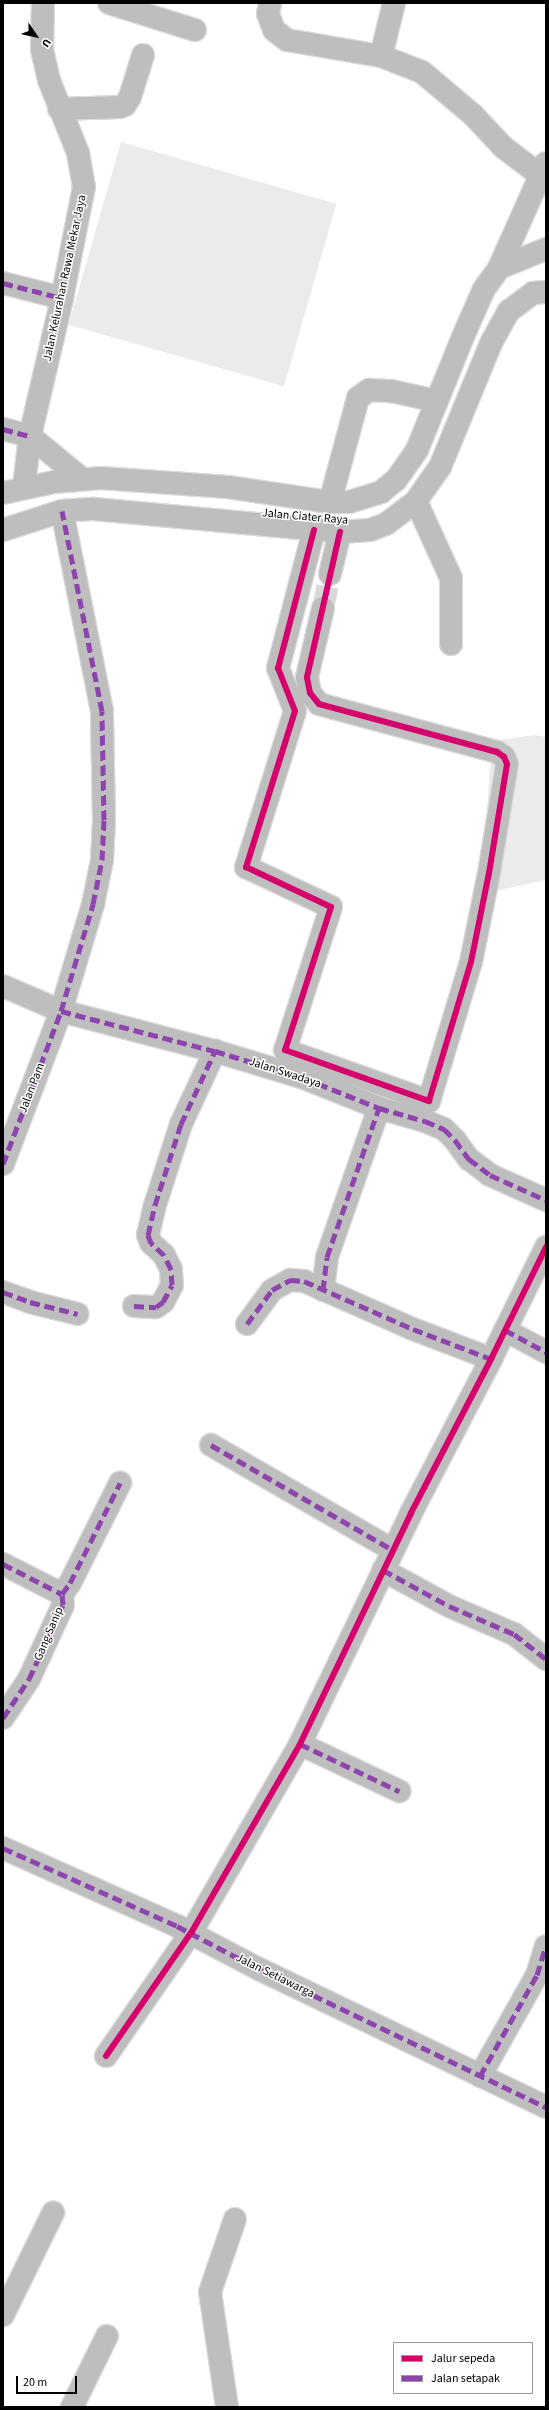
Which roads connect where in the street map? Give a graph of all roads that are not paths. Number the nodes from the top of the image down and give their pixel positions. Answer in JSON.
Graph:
{"nodes":[{"id":1,"x":43,"y":3,"type":"edge"},
{"id":2,"x":109,"y":3,"type":"edge"},
{"id":3,"x":270,"y":3,"type":"edge"},
{"id":4,"x":394,"y":3,"type":"edge"},
{"id":5,"x":195,"y":30,"type":"dead end"},
{"id":6,"x":143,"y":55,"type":"dead end"},
{"id":7,"x":381,"y":56,"type":"junction"},
{"id":8,"x":59,"y":109,"type":"junction"},
{"id":9,"x":543,"y":179,"type":"edge"},
{"id":10,"x":546,"y":249,"type":"edge"},
{"id":11,"x":499,"y":268,"type":"junction"},
{"id":12,"x":3,"y":284,"type":"edge"},
{"id":13,"x":546,"y":292,"type":"edge"},
{"id":14,"x":62,"y":298,"type":"junction"},
{"id":15,"x":437,"y":401,"type":"junction"},
{"id":16,"x":3,"y":429,"type":"edge"},
{"id":17,"x":30,"y":436,"type":"junction"},
{"id":18,"x":82,"y":479,"type":"junction"},
{"id":19,"x":24,"y":486,"type":"junction"},
{"id":20,"x":3,"y":493,"type":"edge"},
{"id":21,"x":416,"y":501,"type":"junction"},
{"id":22,"x":330,"y":502,"type":"junction"},
{"id":23,"x":62,"y":511,"type":"junction"},
{"id":24,"x":3,"y":530,"type":"edge"},
{"id":25,"x":314,"y":530,"type":"junction"},
{"id":26,"x":340,"y":532,"type":"junction"},
{"id":27,"x":330,"y":574,"type":"tunnel mouth"},
{"id":28,"x":323,"y":608,"type":"tunnel mouth"},
{"id":29,"x":451,"y":644,"type":"dead end"},
{"id":30,"x":3,"y":986,"type":"edge"},
{"id":31,"x":61,"y":1011,"type":"junction"},
{"id":32,"x":215,"y":1052,"type":"junction"},
{"id":33,"x":378,"y":1108,"type":"junction"},
{"id":34,"x":3,"y":1164,"type":"edge"},
{"id":35,"x":546,"y":1200,"type":"edge"},
{"id":36,"x":546,"y":1247,"type":"edge"},
{"id":37,"x":323,"y":1290,"type":"junction"},
{"id":38,"x":3,"y":1292,"type":"edge"},
{"id":39,"x":134,"y":1306,"type":"dead end"},
{"id":40,"x":78,"y":1314,"type":"dead end"},
{"id":41,"x":248,"y":1324,"type":"dead end"},
{"id":42,"x":505,"y":1330,"type":"junction"},
{"id":43,"x":546,"y":1352,"type":"edge"},
{"id":44,"x":491,"y":1359,"type":"junction"},
{"id":45,"x":211,"y":1445,"type":"dead end"},
{"id":46,"x":120,"y":1483,"type":"dead end"},
{"id":47,"x":393,"y":1550,"type":"junction"},
{"id":48,"x":3,"y":1564,"type":"edge"},
{"id":49,"x":384,"y":1570,"type":"junction"},
{"id":50,"x":62,"y":1594,"type":"junction"},
{"id":51,"x":546,"y":1659,"type":"edge"},
{"id":52,"x":3,"y":1718,"type":"edge"},
{"id":53,"x":300,"y":1744,"type":"junction"},
{"id":54,"x":399,"y":1791,"type":"dead end"},
{"id":55,"x":3,"y":1848,"type":"edge"},
{"id":56,"x":191,"y":1933,"type":"junction"},
{"id":57,"x":546,"y":1946,"type":"edge"},
{"id":58,"x":106,"y":2056,"type":"dead end"},
{"id":59,"x":480,"y":2076,"type":"junction"},
{"id":60,"x":546,"y":2107,"type":"edge"},
{"id":61,"x":53,"y":2213,"type":"dead end"},
{"id":62,"x":235,"y":2219,"type":"dead end"},
{"id":63,"x":3,"y":2315,"type":"edge"},
{"id":64,"x":107,"y":2336,"type":"dead end"},
{"id":65,"x":72,"y":2407,"type":"edge"},
{"id":66,"x":227,"y":2407,"type":"edge"}],
"edges":[{"from":1,"to":8,"type":"street","name":"Jalan Kelurahan Rawa Mekar Jaya"},
{"from":2,"to":5,"type":"street"},
{"from":3,"to":7,"type":"street"},
{"from":4,"to":7,"type":"street"},
{"from":6,"to":8,"type":"street"},
{"from":7,"to":9,"type":"street"},
{"from":8,"to":14,"type":"street","name":"Jalan Kelurahan Rawa Mekar Jaya"},
{"from":9,"to":11,"type":"street","name":"Jalan Ciater Raya"},
{"from":10,"to":11,"type":"street"},
{"from":11,"to":15,"type":"street","name":"Jalan Ciater Raya"},
{"from":12,"to":14,"type":"street"},
{"from":13,"to":21,"type":"street","name":"Jalan Ciater Raya"},
{"from":14,"to":17,"type":"street","name":"Jalan Kelurahan Rawa Mekar Jaya"},
{"from":15,"to":22,"type":"street","name":"Jalan Ciater Raya"},
{"from":15,"to":22,"type":"street"},
{"from":16,"to":17,"type":"street"},
{"from":17,"to":18,"type":"street"},
{"from":17,"to":19,"type":"street","name":"Jalan Kelurahan Rawa Mekar Jaya"},
{"from":18,"to":19,"type":"street","name":"Jalan Ciater Raya"},
{"from":18,"to":22,"type":"street","name":"Jalan Ciater Raya"},
{"from":19,"to":20,"type":"street","name":"Jalan Ciater Raya"},
{"from":21,"to":26,"type":"street","name":"Jalan Ciater Raya"},
{"from":21,"to":29,"type":"street"},
{"from":23,"to":24,"type":"street","name":"Jalan Ciater Raya"},
{"from":23,"to":25,"type":"street","name":"Jalan Ciater Raya"},
{"from":23,"to":31,"type":"street","name":"Jalan Pam"},
{"from":25,"to":26,"type":"street","name":"Jalan Ciater Raya"},
{"from":25,"to":28,"type":"street"},
{"from":26,"to":27,"type":"street"},
{"from":30,"to":31,"type":"street","name":"Jalan Swadaya"},
{"from":31,"to":32,"type":"street","name":"Jalan Swadaya"},
{"from":31,"to":34,"type":"street","name":"Jalan Pam"},
{"from":32,"to":33,"type":"street","name":"Jalan Swadaya"},
{"from":32,"to":39,"type":"street"},
{"from":33,"to":35,"type":"street","name":"Jalan Swadaya"},
{"from":33,"to":37,"type":"street"},
{"from":36,"to":42,"type":"street"},
{"from":37,"to":41,"type":"street"},
{"from":37,"to":44,"type":"street"},
{"from":38,"to":40,"type":"street"},
{"from":42,"to":43,"type":"street"},
{"from":42,"to":44,"type":"street"},
{"from":44,"to":47,"type":"street"},
{"from":45,"to":47,"type":"street"},
{"from":46,"to":50,"type":"street","name":"Gang Sanip"},
{"from":47,"to":49,"type":"street"},
{"from":48,"to":50,"type":"street"},
{"from":49,"to":51,"type":"street"},
{"from":49,"to":53,"type":"street"},
{"from":50,"to":52,"type":"street","name":"Gang Sanip"},
{"from":53,"to":54,"type":"street"},
{"from":53,"to":56,"type":"street"},
{"from":55,"to":56,"type":"street","name":"Jalan Setiawarga"},
{"from":56,"to":58,"type":"street"},
{"from":56,"to":59,"type":"street","name":"Jalan Setiawarga"},
{"from":57,"to":59,"type":"street"},
{"from":59,"to":60,"type":"street","name":"Jalan Setiawarga"},
{"from":61,"to":63,"type":"street"},
{"from":62,"to":66,"type":"street"},
{"from":64,"to":65,"type":"street"}]}
